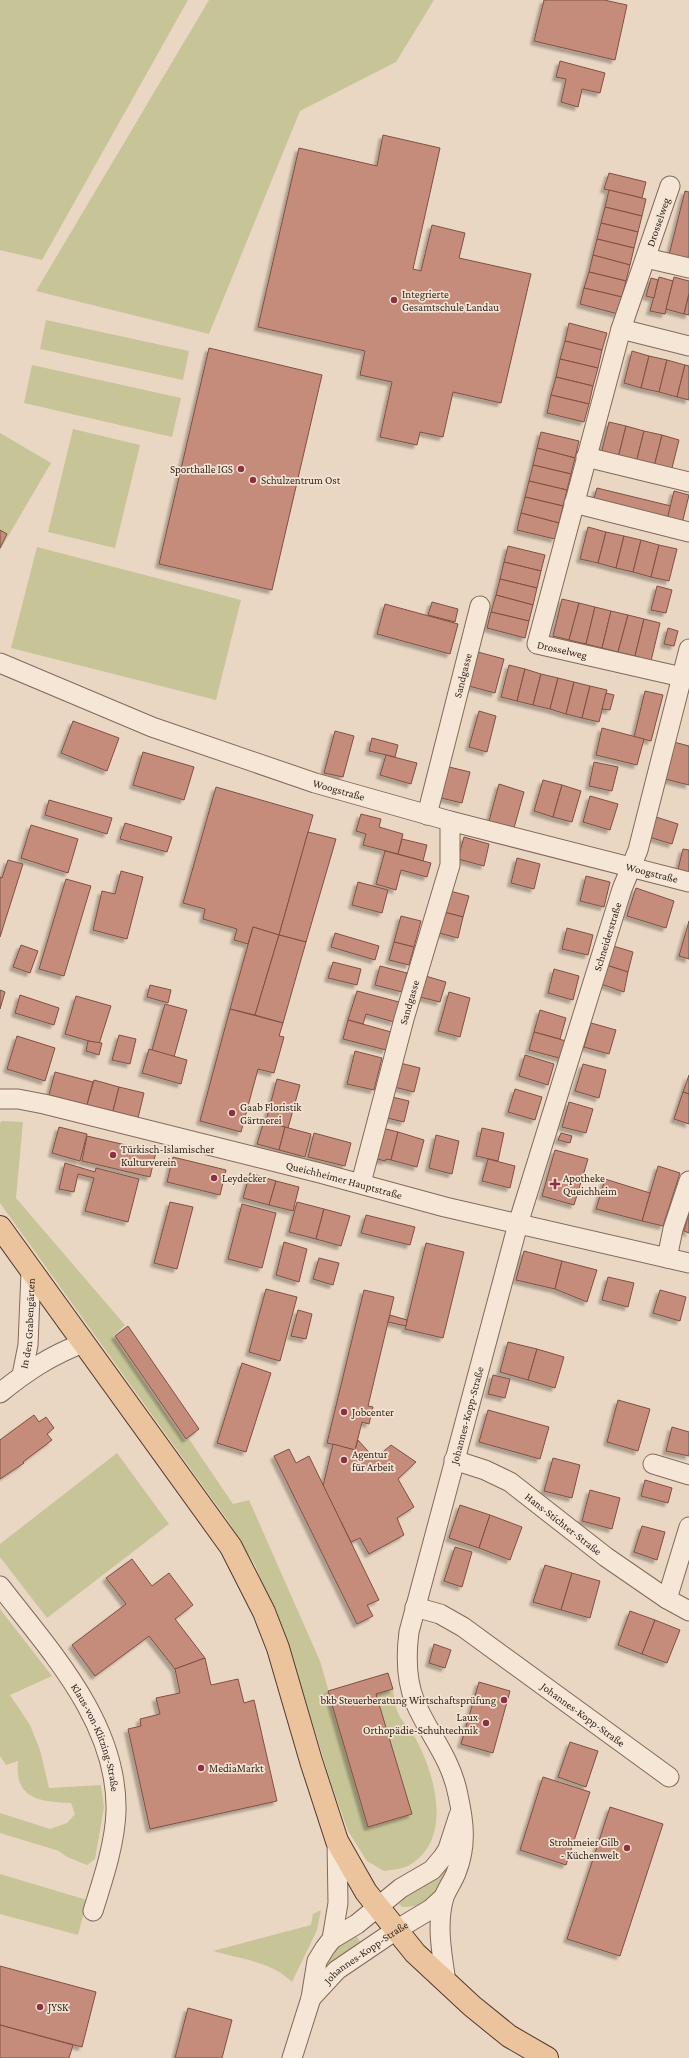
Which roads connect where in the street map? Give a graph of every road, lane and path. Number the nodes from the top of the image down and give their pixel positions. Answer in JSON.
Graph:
{"nodes":[{"id":1,"x":670,"y":186,"type":"dead end"},
{"id":2,"x":646,"y":258,"type":"junction"},
{"id":3,"x":689,"y":268,"type":"edge"},
{"id":4,"x":620,"y":329,"type":"junction"},
{"id":5,"x":689,"y":346,"type":"edge"},
{"id":6,"x":586,"y":457,"type":"junction"},
{"id":7,"x":689,"y":482,"type":"edge"},
{"id":8,"x":574,"y":503,"type":"junction"},
{"id":9,"x":689,"y":532,"type":"edge"},
{"id":10,"x":480,"y":606,"type":"dead end"},
{"id":11,"x":689,"y":649,"type":"edge"},
{"id":12,"x":0,"y":663,"type":"edge"},
{"id":13,"x":682,"y":677,"type":"junction"},
{"id":14,"x":427,"y":815,"type":"junction"},
{"id":15,"x":450,"y":821,"type":"junction"},
{"id":16,"x":631,"y":866,"type":"junction"},
{"id":17,"x":689,"y":882,"type":"edge"},
{"id":18,"x":0,"y":1099,"type":"edge"},
{"id":19,"x":689,"y":1181,"type":"edge"},
{"id":20,"x":361,"y":1183,"type":"junction"},
{"id":21,"x":518,"y":1224,"type":"junction"},
{"id":22,"x":0,"y":1227,"type":"edge"},
{"id":23,"x":667,"y":1258,"type":"junction"},
{"id":24,"x":689,"y":1263,"type":"edge"},
{"id":25,"x":31,"y":1272,"type":"junction"},
{"id":26,"x":83,"y":1343,"type":"junction"},
{"id":27,"x":22,"y":1374,"type":"junction"},
{"id":28,"x":0,"y":1393,"type":"edge"},
{"id":29,"x":454,"y":1460,"type":"junction"},
{"id":30,"x":652,"y":1464,"type":"dead end"},
{"id":31,"x":689,"y":1475,"type":"edge"},
{"id":32,"x":689,"y":1527,"type":"edge"},
{"id":33,"x":0,"y":1586,"type":"edge"},
{"id":34,"x":667,"y":1599,"type":"junction"},
{"id":35,"x":415,"y":1607,"type":"junction"},
{"id":36,"x":689,"y":1611,"type":"edge"},
{"id":37,"x":669,"y":1777,"type":"dead end"},
{"id":38,"x":460,"y":1808,"type":"junction"},
{"id":39,"x":337,"y":1841,"type":"junction"},
{"id":40,"x":444,"y":1897,"type":"junction"},
{"id":41,"x":377,"y":1907,"type":"junction"},
{"id":42,"x":94,"y":1911,"type":"dead end"},
{"id":43,"x":396,"y":1930,"type":"junction"},
{"id":44,"x":332,"y":1940,"type":"junction"},
{"id":45,"x":446,"y":1982,"type":"junction"},
{"id":46,"x":311,"y":1998,"type":"junction"},
{"id":47,"x":292,"y":2058,"type":"edge"},
{"id":48,"x":547,"y":2058,"type":"edge"}],
"edges":[{"from":1,"to":2,"type":"street","name":"Drosselweg"},
{"from":2,"to":3,"type":"street","name":"Drosselweg"},
{"from":2,"to":4,"type":"street","name":"Drosselweg"},
{"from":4,"to":5,"type":"street"},
{"from":4,"to":6,"type":"street","name":"Drosselweg"},
{"from":6,"to":7,"type":"street"},
{"from":6,"to":8,"type":"street","name":"Drosselweg"},
{"from":8,"to":9,"type":"street"},
{"from":8,"to":13,"type":"street","name":"Drosselweg"},
{"from":10,"to":14,"type":"street","name":"Sandgasse"},
{"from":11,"to":13,"type":"street","name":"Schneiderstraße"},
{"from":12,"to":14,"type":"street","name":"Woogstraße"},
{"from":13,"to":16,"type":"street","name":"Schneiderstraße"},
{"from":14,"to":15,"type":"street","name":"Woogstraße"},
{"from":15,"to":16,"type":"street","name":"Woogstraße"},
{"from":15,"to":20,"type":"street","name":"Sandgasse"},
{"from":16,"to":17,"type":"street","name":"Woogstraße"},
{"from":16,"to":21,"type":"street","name":"Schneiderstraße"},
{"from":18,"to":20,"type":"street","name":"Queichheimer Hauptstraße"},
{"from":19,"to":23,"type":"street"},
{"from":20,"to":21,"type":"street","name":"Queichheimer Hauptstraße"},
{"from":21,"to":23,"type":"street","name":"Queichheimer Hauptstraße"},
{"from":21,"to":29,"type":"street","name":"Johannes-Kopp-Straße"},
{"from":22,"to":25,"type":"main road"},
{"from":23,"to":24,"type":"street","name":"Queichheimer Hauptstraße"},
{"from":25,"to":26,"type":"main road"},
{"from":25,"to":27,"type":"street","name":"In den Grabengärten"},
{"from":26,"to":27,"type":"street","name":"In den Grabengärten"},
{"from":26,"to":39,"type":"main road"},
{"from":27,"to":28,"type":"street","name":"In den Grabengärten"},
{"from":29,"to":34,"type":"street","name":"Hans-Stichter-Straße"},
{"from":29,"to":35,"type":"street","name":"Johannes-Kopp-Straße"},
{"from":30,"to":31,"type":"street"},
{"from":32,"to":34,"type":"street"},
{"from":33,"to":42,"type":"street","name":"Klaus-von-Klitzing-Straße"},
{"from":34,"to":36,"type":"street","name":"Hans-Stichter-Straße"},
{"from":35,"to":37,"type":"street","name":"Johannes-Kopp-Straße"},
{"from":35,"to":38,"type":"street","name":"Johannes-Kopp-Straße"},
{"from":38,"to":40,"type":"street","name":"Johannes-Kopp-Straße"},
{"from":38,"to":41,"type":"street","name":"Johannes-Kopp-Straße"},
{"from":39,"to":41,"type":"main road"},
{"from":39,"to":44,"type":"street","name":"Johannes-Kopp-Straße"},
{"from":40,"to":43,"type":"street","name":"Johannes-Kopp-Straße"},
{"from":40,"to":45,"type":"street","name":"Johannes-Kopp-Straße"},
{"from":41,"to":43,"type":"main road"},
{"from":41,"to":44,"type":"street","name":"Johannes-Kopp-Straße"},
{"from":43,"to":45,"type":"main road"},
{"from":43,"to":46,"type":"street","name":"Johannes-Kopp-Straße"},
{"from":44,"to":46,"type":"street","name":"Johannes-Kopp-Straße"},
{"from":45,"to":48,"type":"main road"},
{"from":46,"to":47,"type":"street","name":"Johannes-Kopp-Straße"}]}
